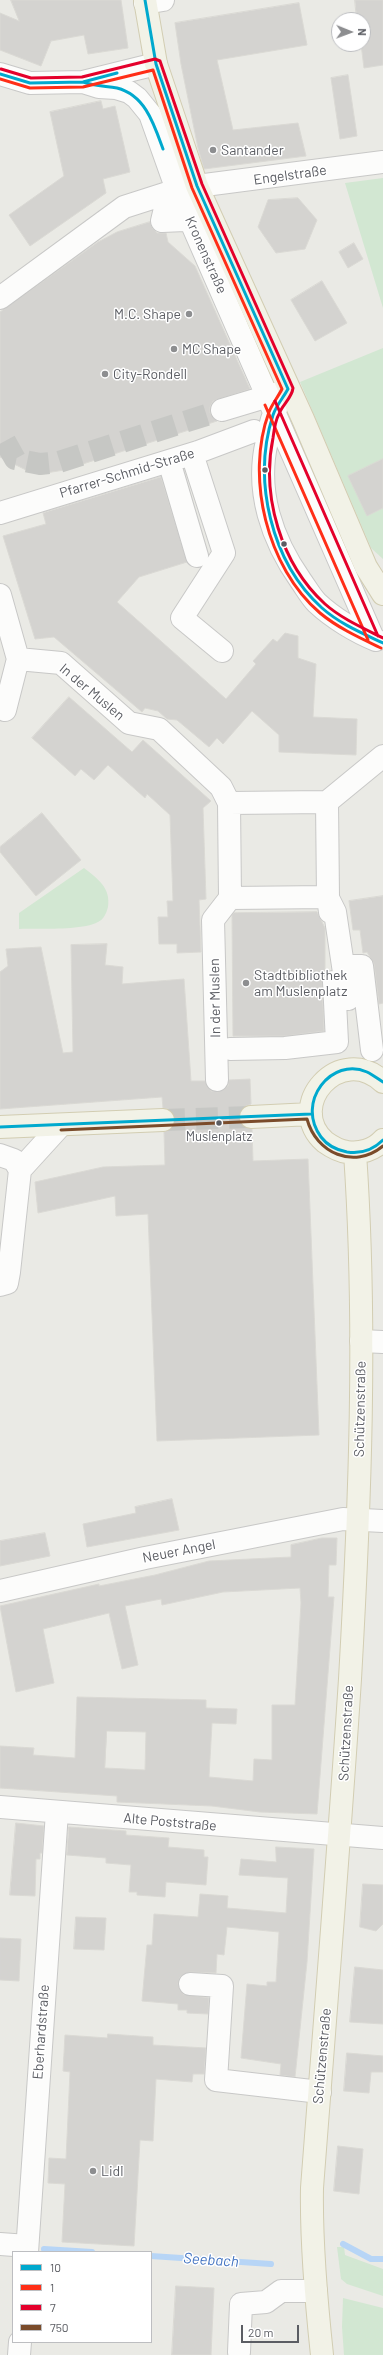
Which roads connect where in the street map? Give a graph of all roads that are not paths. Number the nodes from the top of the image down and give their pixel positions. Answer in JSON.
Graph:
{"nodes":[{"id":1,"x":151,"y":1,"type":"edge"},
{"id":2,"x":156,"y":64,"type":"junction"},
{"id":3,"x":0,"y":74,"type":"edge"},
{"id":4,"x":83,"y":82,"type":"junction"},
{"id":5,"x":383,"y":162,"type":"edge"},
{"id":6,"x":187,"y":188,"type":"junction"},
{"id":7,"x":192,"y":222,"type":"junction"},
{"id":8,"x":214,"y":224,"type":"junction"},
{"id":9,"x":0,"y":298,"type":"edge"},
{"id":10,"x":288,"y":389,"type":"junction"},
{"id":11,"x":271,"y":405,"type":"junction"},
{"id":12,"x":222,"y":410,"type":"tunnel mouth"},
{"id":13,"x":254,"y":431,"type":"dead end"},
{"id":14,"x":192,"y":454,"type":"junction"},
{"id":15,"x":169,"y":461,"type":"junction"},
{"id":16,"x":0,"y":513,"type":"edge"},
{"id":17,"x":197,"y":556,"type":"dead end"},
{"id":18,"x":383,"y":594,"type":"edge"},
{"id":19,"x":0,"y":595,"type":"edge"},
{"id":20,"x":378,"y":640,"type":"edge"},
{"id":21,"x":222,"y":651,"type":"dead end"},
{"id":22,"x":18,"y":659,"type":"junction"},
{"id":23,"x":4,"y":710,"type":"dead end"},
{"id":24,"x":383,"y":756,"type":"edge"},
{"id":25,"x":327,"y":802,"type":"junction"},
{"id":26,"x":229,"y":803,"type":"junction"},
{"id":27,"x":230,"y":898,"type":"junction"},
{"id":28,"x":329,"y":904,"type":"junction"},
{"id":29,"x":230,"y":1049,"type":"dead end"},
{"id":30,"x":217,"y":1080,"type":"dead end"},
{"id":31,"x":383,"y":1082,"type":"edge"},
{"id":32,"x":311,"y":1114,"type":"junction"},
{"id":33,"x":251,"y":1117,"type":"tunnel mouth"},
{"id":34,"x":163,"y":1120,"type":"tunnel mouth"},
{"id":35,"x":60,"y":1124,"type":"junction"},
{"id":36,"x":0,"y":1127,"type":"edge"},
{"id":37,"x":383,"y":1140,"type":"edge"},
{"id":38,"x":355,"y":1153,"type":"junction"},
{"id":39,"x":0,"y":1155,"type":"edge"},
{"id":40,"x":20,"y":1170,"type":"junction"},
{"id":41,"x":0,"y":1285,"type":"edge"},
{"id":42,"x":361,"y":1341,"type":"junction"},
{"id":43,"x":383,"y":1342,"type":"edge"},
{"id":44,"x":359,"y":1519,"type":"junction"},
{"id":45,"x":383,"y":1520,"type":"edge"},
{"id":46,"x":0,"y":1591,"type":"edge"},
{"id":47,"x":0,"y":1807,"type":"edge"},
{"id":48,"x":56,"y":1812,"type":"junction"},
{"id":49,"x":340,"y":1835,"type":"junction"},
{"id":50,"x":383,"y":1838,"type":"edge"},
{"id":51,"x":190,"y":1984,"type":"dead end"},
{"id":52,"x":320,"y":2092,"type":"junction"},
{"id":53,"x":0,"y":2244,"type":"edge"},
{"id":54,"x":27,"y":2249,"type":"edge"},
{"id":55,"x":316,"y":2301,"type":"junction"},
{"id":56,"x":20,"y":2343,"type":"edge"},
{"id":57,"x":239,"y":2352,"type":"dead end"},
{"id":58,"x":19,"y":2355,"type":"edge"},
{"id":59,"x":322,"y":2355,"type":"edge"}],
"edges":[{"from":1,"to":2,"type":"main road","name":"Kronenstraße"},
{"from":2,"to":4,"type":"street"},
{"from":2,"to":6,"type":"main road","name":"Kronenstraße"},
{"from":3,"to":4,"type":"street"},
{"from":4,"to":6,"type":"street","name":"Kronenstraße"},
{"from":5,"to":6,"type":"street","name":"Engelstraße"},
{"from":6,"to":7,"type":"street","name":"Kronenstraße"},
{"from":6,"to":7,"type":"street"},
{"from":6,"to":8,"type":"main road","name":"Kronenstraße"},
{"from":6,"to":9,"type":"street","name":"Engelstraße"},
{"from":7,"to":8,"type":"street"},
{"from":7,"to":11,"type":"street","name":"Kronenstraße"},
{"from":8,"to":10,"type":"main road","name":"Kronenstraße"},
{"from":10,"to":11,"type":"street","name":"Kronenstraße"},
{"from":10,"to":18,"type":"main road","name":"Kronenstraße"},
{"from":11,"to":12,"type":"street"},
{"from":11,"to":20,"type":"street","name":"Kronenstraße"},
{"from":11,"to":20,"type":"street","name":"Kronenstraße"},
{"from":13,"to":14,"type":"street","name":"Pfarrer-Schmid-Straße"},
{"from":14,"to":15,"type":"street","name":"Pfarrer-Schmid-Straße"},
{"from":14,"to":21,"type":"street"},
{"from":15,"to":16,"type":"street","name":"Pfarrer-Schmid-Straße"},
{"from":15,"to":17,"type":"street"},
{"from":19,"to":22,"type":"street"},
{"from":22,"to":23,"type":"street"},
{"from":22,"to":26,"type":"street","name":"In der Muslen"},
{"from":24,"to":25,"type":"street"},
{"from":25,"to":26,"type":"street"},
{"from":25,"to":28,"type":"street"},
{"from":26,"to":27,"type":"street","name":"In der Muslen"},
{"from":27,"to":28,"type":"street"},
{"from":27,"to":30,"type":"street","name":"In der Muslen"},
{"from":28,"to":29,"type":"street"},
{"from":31,"to":32,"type":"main road"},
{"from":32,"to":33,"type":"main road"},
{"from":32,"to":38,"type":"main road"},
{"from":34,"to":35,"type":"main road"},
{"from":35,"to":36,"type":"main road"},
{"from":35,"to":40,"type":"street"},
{"from":37,"to":38,"type":"main road"},
{"from":38,"to":42,"type":"main road","name":"Schützenstraße"},
{"from":39,"to":40,"type":"street"},
{"from":40,"to":41,"type":"street"},
{"from":42,"to":43,"type":"street"},
{"from":42,"to":44,"type":"main road","name":"Schützenstraße"},
{"from":44,"to":45,"type":"street","name":"Neuer Angel"},
{"from":44,"to":46,"type":"street","name":"Neuer Angel"},
{"from":44,"to":49,"type":"main road","name":"Schützenstraße"},
{"from":47,"to":48,"type":"street","name":"Alte Poststraße"},
{"from":48,"to":49,"type":"street","name":"Alte Poststraße"},
{"from":48,"to":54,"type":"street","name":"Eberhardstraße"},
{"from":49,"to":50,"type":"street","name":"Alte Poststraße"},
{"from":49,"to":52,"type":"main road","name":"Schützenstraße"},
{"from":51,"to":52,"type":"street"},
{"from":52,"to":55,"type":"main road","name":"Schützenstraße"},
{"from":53,"to":54,"type":"street"},
{"from":55,"to":57,"type":"street"},
{"from":55,"to":59,"type":"main road","name":"Schützenstraße"},
{"from":56,"to":58,"type":"street"}]}
